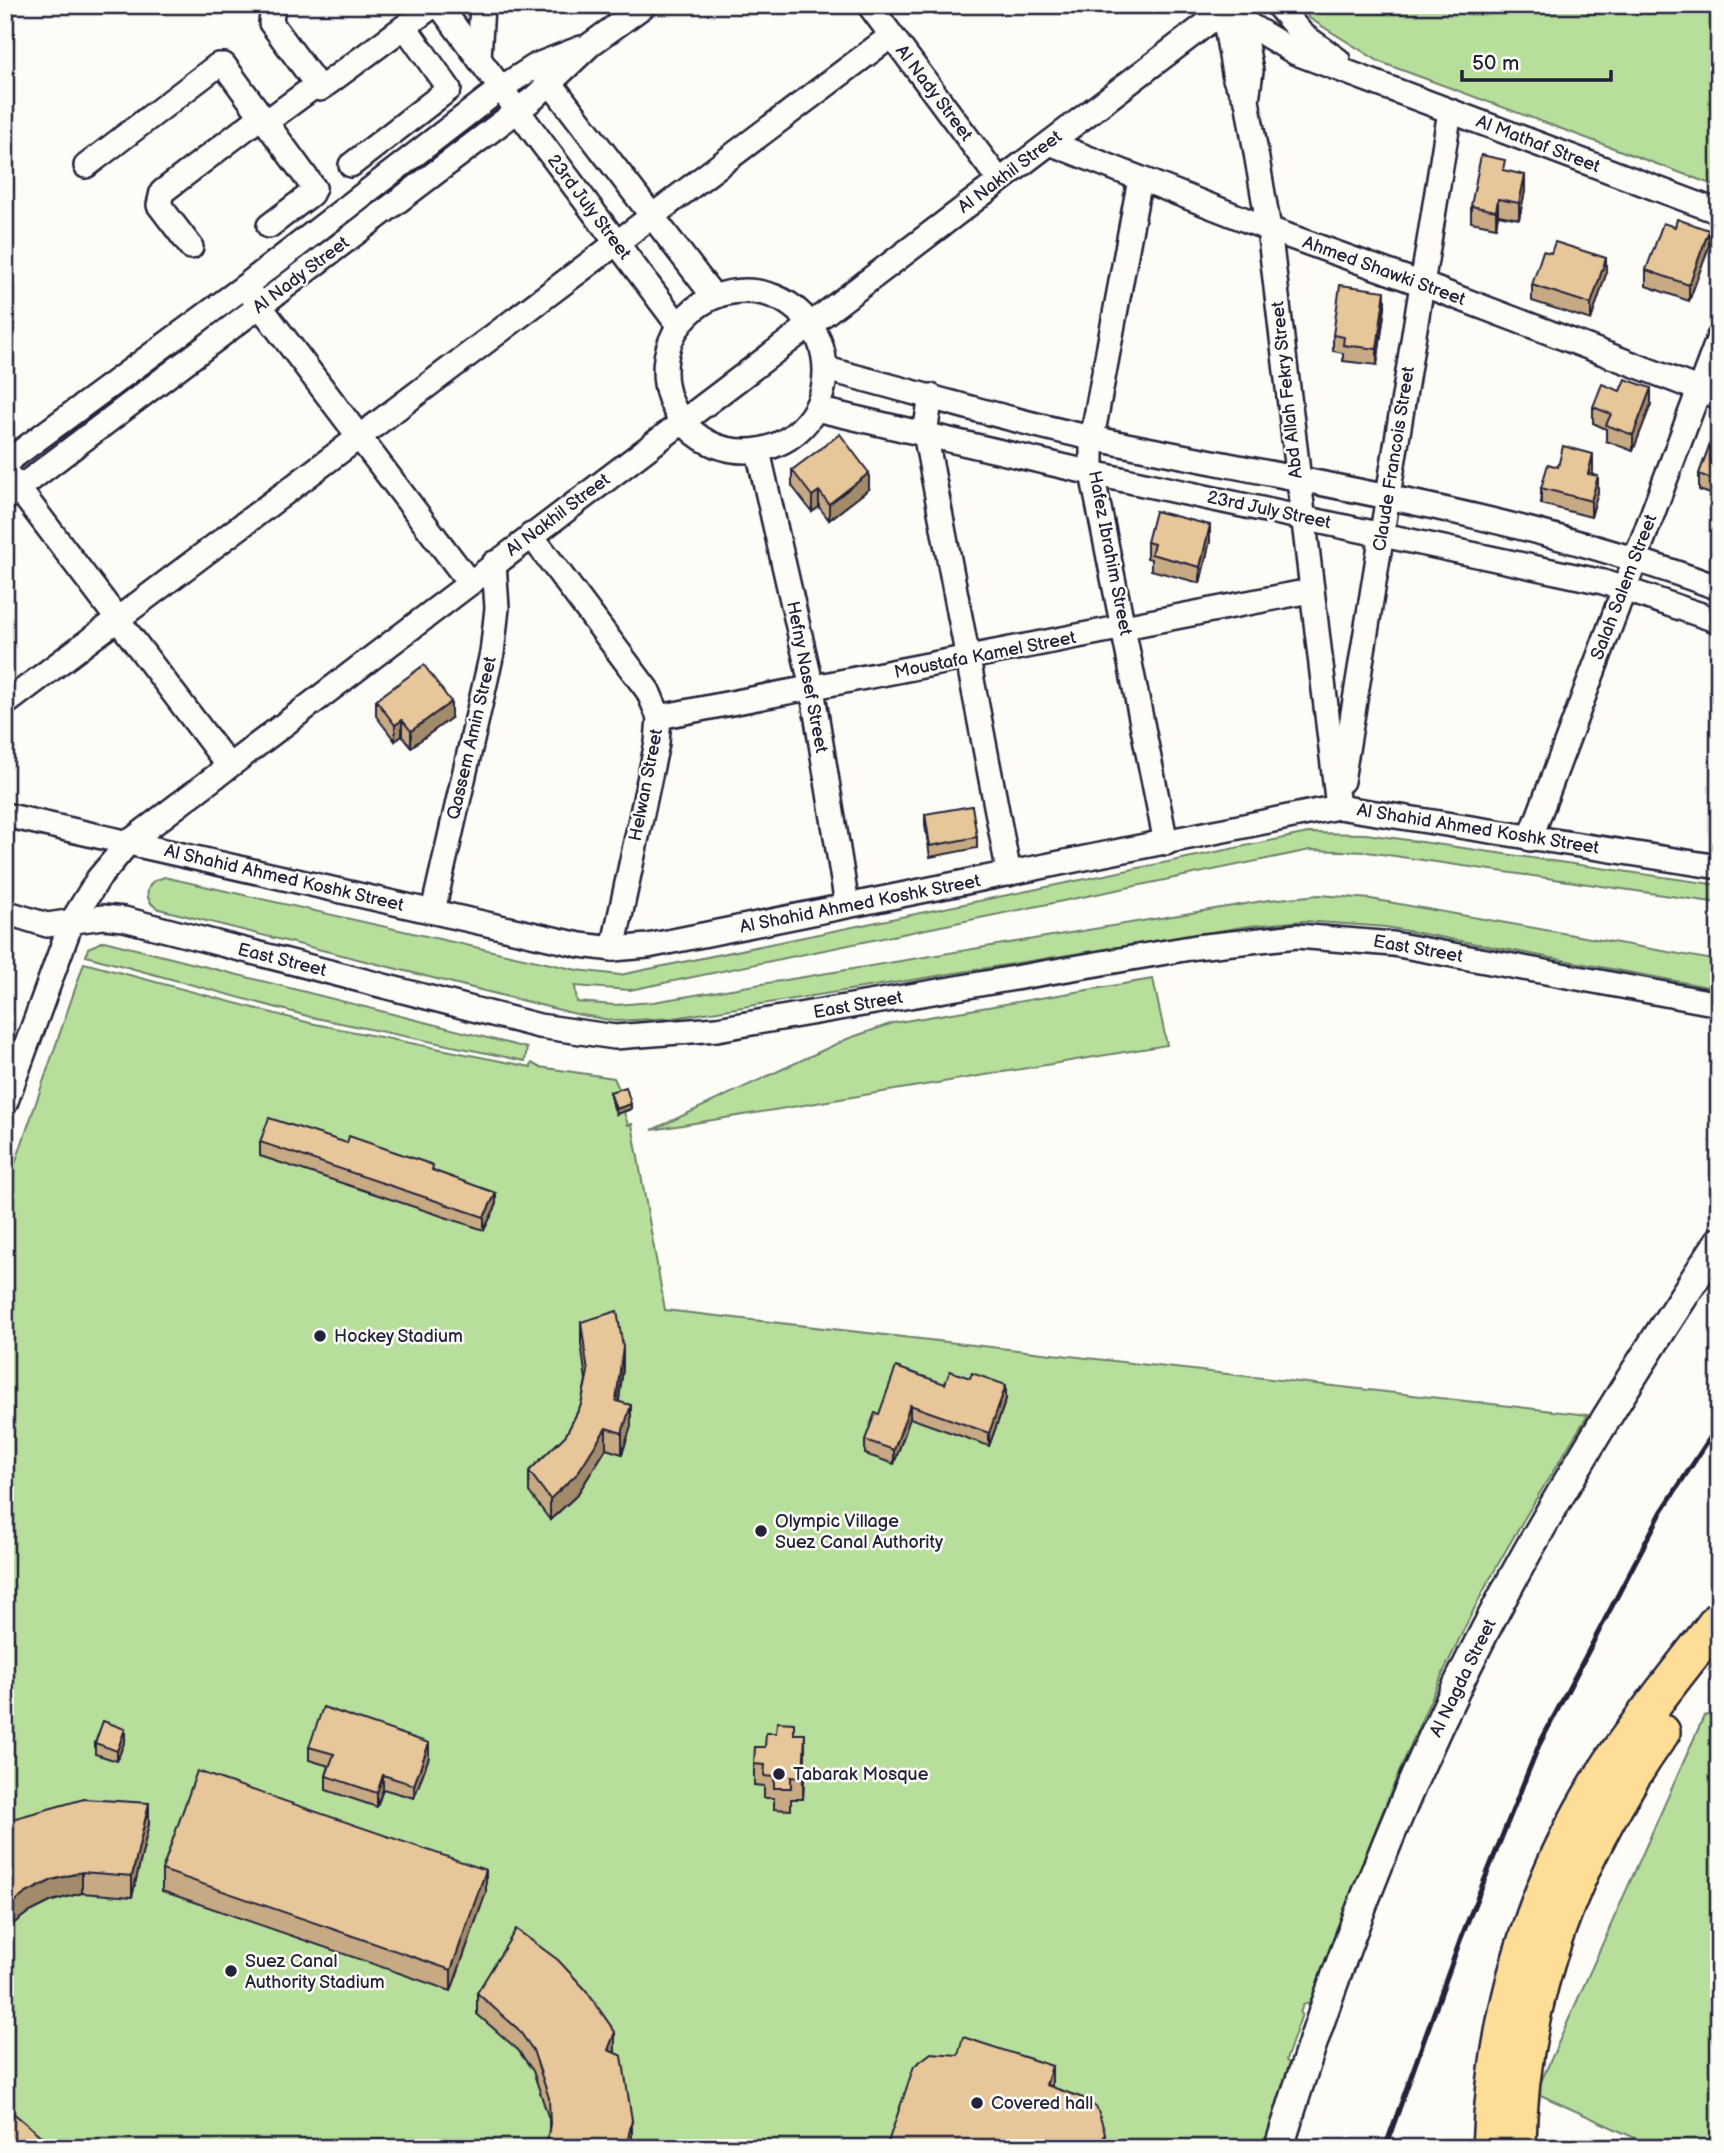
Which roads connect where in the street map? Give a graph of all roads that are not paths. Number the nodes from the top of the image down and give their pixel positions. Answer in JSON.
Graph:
{"nodes":[{"id":1,"x":273,"y":5,"type":"edge"},
{"id":2,"x":436,"y":5,"type":"edge"},
{"id":3,"x":482,"y":5,"type":"edge"},
{"id":4,"x":645,"y":5,"type":"edge"},
{"id":5,"x":869,"y":5,"type":"edge"},
{"id":6,"x":1267,"y":5,"type":"edge"},
{"id":7,"x":1277,"y":5,"type":"edge"},
{"id":8,"x":1230,"y":15,"type":"edge"},
{"id":9,"x":405,"y":27,"type":"junction"},
{"id":10,"x":891,"y":36,"type":"junction"},
{"id":11,"x":591,"y":44,"type":"junction"},
{"id":12,"x":479,"y":59,"type":"junction"},
{"id":13,"x":537,"y":65,"type":"junction"},
{"id":14,"x":1358,"y":74,"type":"junction"},
{"id":15,"x":551,"y":84,"type":"junction"},
{"id":16,"x":315,"y":86,"type":"junction"},
{"id":17,"x":500,"y":88,"type":"junction"},
{"id":18,"x":517,"y":110,"type":"junction"},
{"id":19,"x":1450,"y":111,"type":"junction"},
{"id":20,"x":264,"y":119,"type":"junction"},
{"id":21,"x":1050,"y":143,"type":"junction"},
{"id":22,"x":351,"y":165,"type":"dead end"},
{"id":23,"x":86,"y":166,"type":"dead end"},
{"id":24,"x":1140,"y":179,"type":"junction"},
{"id":25,"x":999,"y":180,"type":"junction"},
{"id":26,"x":343,"y":209,"type":"junction"},
{"id":27,"x":1719,"y":212,"type":"edge"},
{"id":28,"x":652,"y":216,"type":"junction"},
{"id":29,"x":269,"y":226,"type":"dead end"},
{"id":30,"x":1269,"y":229,"type":"junction"},
{"id":31,"x":360,"y":230,"type":"junction"},
{"id":32,"x":617,"y":243,"type":"junction"},
{"id":33,"x":191,"y":247,"type":"dead end"},
{"id":34,"x":1422,"y":284,"type":"junction"},
{"id":35,"x":245,"y":286,"type":"junction"},
{"id":36,"x":714,"y":297,"type":"junction"},
{"id":37,"x":260,"y":306,"type":"junction"},
{"id":38,"x":810,"y":323,"type":"junction"},
{"id":39,"x":678,"y":326,"type":"junction"},
{"id":40,"x":1719,"y":337,"type":"edge"},
{"id":41,"x":826,"y":369,"type":"junction"},
{"id":42,"x":1709,"y":393,"type":"edge"},
{"id":43,"x":931,"y":396,"type":"junction"},
{"id":44,"x":816,"y":410,"type":"junction"},
{"id":45,"x":681,"y":421,"type":"junction"},
{"id":46,"x":925,"y":433,"type":"junction"},
{"id":47,"x":359,"y":437,"type":"junction"},
{"id":48,"x":1092,"y":438,"type":"junction"},
{"id":49,"x":758,"y":451,"type":"junction"},
{"id":50,"x":5,"y":463,"type":"edge"},
{"id":51,"x":1092,"y":473,"type":"junction"},
{"id":52,"x":1297,"y":480,"type":"junction"},
{"id":53,"x":10,"y":487,"type":"edge"},
{"id":54,"x":1387,"y":497,"type":"junction"},
{"id":55,"x":1301,"y":517,"type":"junction"},
{"id":56,"x":1383,"y":534,"type":"junction"},
{"id":57,"x":531,"y":535,"type":"junction"},
{"id":58,"x":1634,"y":558,"type":"junction"},
{"id":59,"x":494,"y":563,"type":"junction"},
{"id":60,"x":469,"y":582,"type":"junction"},
{"id":61,"x":1623,"y":587,"type":"junction"},
{"id":62,"x":1719,"y":588,"type":"edge"},
{"id":63,"x":1310,"y":592,"type":"junction"},
{"id":64,"x":118,"y":620,"type":"junction"},
{"id":65,"x":1719,"y":621,"type":"edge"},
{"id":66,"x":1124,"y":629,"type":"junction"},
{"id":67,"x":970,"y":659,"type":"junction"},
{"id":68,"x":813,"y":688,"type":"junction"},
{"id":69,"x":5,"y":704,"type":"edge"},
{"id":70,"x":659,"y":717,"type":"junction"},
{"id":71,"x":228,"y":765,"type":"junction"},
{"id":72,"x":1338,"y":807,"type":"junction"},
{"id":73,"x":5,"y":815,"type":"edge"},
{"id":74,"x":1530,"y":838,"type":"junction"},
{"id":75,"x":128,"y":843,"type":"junction"},
{"id":76,"x":1166,"y":844,"type":"junction"},
{"id":77,"x":1719,"y":867,"type":"edge"},
{"id":78,"x":1009,"y":874,"type":"junction"},
{"id":79,"x":846,"y":905,"type":"junction"},
{"id":80,"x":433,"y":911,"type":"junction"},
{"id":81,"x":5,"y":912,"type":"edge"},
{"id":82,"x":71,"y":923,"type":"junction"},
{"id":83,"x":613,"y":948,"type":"junction"},
{"id":84,"x":1719,"y":1004,"type":"edge"},
{"id":85,"x":5,"y":1104,"type":"edge"},
{"id":86,"x":1719,"y":1242,"type":"edge"},
{"id":87,"x":1715,"y":1645,"type":"edge"},
{"id":88,"x":1279,"y":2148,"type":"edge"},
{"id":89,"x":1490,"y":2148,"type":"edge"},
{"id":90,"x":1518,"y":2148,"type":"edge"}],
"edges":[{"from":1,"to":16,"type":"street"},
{"from":2,"to":9,"type":"street"},
{"from":2,"to":12,"type":"street","name":"23rd July Street"},
{"from":3,"to":12,"type":"street"},
{"from":4,"to":11,"type":"street","name":"Al Nady Street"},
{"from":5,"to":10,"type":"street","name":"Al Nady Street"},
{"from":6,"to":8,"type":"street","name":"Al Nakhil Street"},
{"from":7,"to":14,"type":"street","name":"Al Mathaf Street"},
{"from":8,"to":14,"type":"street","name":"Al Mathaf Street"},
{"from":8,"to":21,"type":"street","name":"Al Nakhil Street"},
{"from":8,"to":30,"type":"street","name":"Abd Allah Fekry Street"},
{"from":9,"to":16,"type":"street"},
{"from":9,"to":22,"type":"street"},
{"from":10,"to":25,"type":"street","name":"Al Nady Street"},
{"from":10,"to":28,"type":"street"},
{"from":11,"to":13,"type":"street","name":"Al Nady Street"},
{"from":11,"to":15,"type":"street","name":"Al Nady Street"},
{"from":12,"to":17,"type":"street","name":"23rd July Street"},
{"from":13,"to":15,"type":"street"},
{"from":13,"to":17,"type":"street","name":"Al Nady Street"},
{"from":14,"to":19,"type":"street","name":"Al Mathaf Street"},
{"from":15,"to":18,"type":"street","name":"Al Nady Street"},
{"from":15,"to":28,"type":"street"},
{"from":16,"to":20,"type":"street"},
{"from":17,"to":18,"type":"street","name":"23rd July Street"},
{"from":17,"to":26,"type":"street","name":"Al Nady Street"},
{"from":18,"to":31,"type":"street","name":"Al Nady Street"},
{"from":18,"to":32,"type":"street","name":"23rd July Street"},
{"from":19,"to":27,"type":"street","name":"Al Mathaf Street"},
{"from":19,"to":34,"type":"street","name":"Claude Francois Street"},
{"from":20,"to":23,"type":"street"},
{"from":20,"to":29,"type":"street"},
{"from":20,"to":33,"type":"street"},
{"from":21,"to":24,"type":"street","name":"Ahmed Shawki Street"},
{"from":21,"to":25,"type":"street","name":"Al Nakhil Street"},
{"from":24,"to":30,"type":"street","name":"Ahmed Shawki Street"},
{"from":24,"to":48,"type":"street","name":"Hafez Ibrahim Street"},
{"from":25,"to":38,"type":"street","name":"Al Nakhil Street"},
{"from":26,"to":31,"type":"street"},
{"from":26,"to":35,"type":"street","name":"Al Nady Street"},
{"from":28,"to":32,"type":"street"},
{"from":28,"to":36,"type":"street"},
{"from":30,"to":34,"type":"street","name":"Ahmed Shawki Street"},
{"from":30,"to":52,"type":"street","name":"Abd Allah Fekry Street"},
{"from":31,"to":37,"type":"street","name":"Al Nady Street"},
{"from":32,"to":39,"type":"street","name":"23rd July Street"},
{"from":32,"to":47,"type":"street"},
{"from":34,"to":42,"type":"street","name":"Ahmed Shawki Street"},
{"from":34,"to":54,"type":"street","name":"Claude Francois Street"},
{"from":35,"to":37,"type":"street"},
{"from":35,"to":50,"type":"street","name":"Al Nady Street"},
{"from":36,"to":38,"type":"street"},
{"from":36,"to":39,"type":"street"},
{"from":37,"to":47,"type":"street"},
{"from":37,"to":53,"type":"street","name":"Al Nady Street"},
{"from":38,"to":41,"type":"street"},
{"from":38,"to":45,"type":"street","name":"Al Nakhil Street"},
{"from":39,"to":45,"type":"street"},
{"from":40,"to":42,"type":"street","name":"Salah Salem Street"},
{"from":41,"to":43,"type":"street","name":"23rd July Street"},
{"from":41,"to":44,"type":"street"},
{"from":42,"to":58,"type":"street","name":"Salah Salem Street"},
{"from":43,"to":46,"type":"street"},
{"from":43,"to":48,"type":"street","name":"23rd July Street"},
{"from":44,"to":46,"type":"street","name":"23rd July Street"},
{"from":44,"to":49,"type":"street"},
{"from":45,"to":49,"type":"street"},
{"from":45,"to":57,"type":"street","name":"Al Nakhil Street"},
{"from":46,"to":51,"type":"street","name":"23rd July Street"},
{"from":46,"to":67,"type":"street"},
{"from":47,"to":60,"type":"street"},
{"from":47,"to":64,"type":"street"},
{"from":48,"to":51,"type":"street","name":"Hafez Ibrahim Street"},
{"from":48,"to":52,"type":"street","name":"23rd July Street"},
{"from":49,"to":68,"type":"street","name":"Hefny Nasef Street"},
{"from":51,"to":55,"type":"street","name":"23rd July Street"},
{"from":51,"to":66,"type":"street","name":"Hafez Ibrahim Street"},
{"from":52,"to":54,"type":"street","name":"23rd July Street"},
{"from":52,"to":55,"type":"street","name":"Abd Allah Fekry Street"},
{"from":53,"to":64,"type":"street"},
{"from":54,"to":56,"type":"street","name":"Claude Francois Street"},
{"from":54,"to":58,"type":"street","name":"23rd July Street"},
{"from":55,"to":56,"type":"street","name":"23rd July Street"},
{"from":55,"to":63,"type":"street","name":"Abd Allah Fekry Street"},
{"from":56,"to":61,"type":"street","name":"23rd July Street"},
{"from":56,"to":72,"type":"street","name":"Claude Francois Street"},
{"from":57,"to":59,"type":"street","name":"Al Nakhil Street"},
{"from":57,"to":70,"type":"street","name":"Helwan Street"},
{"from":58,"to":61,"type":"street","name":"Salah Salem Street"},
{"from":58,"to":62,"type":"street","name":"23rd July Street"},
{"from":59,"to":60,"type":"street","name":"Al Nakhil Street"},
{"from":59,"to":80,"type":"street","name":"Qassem Amin Street"},
{"from":60,"to":71,"type":"street","name":"Al Nakhil Street"},
{"from":61,"to":65,"type":"street","name":"23rd July Street"},
{"from":61,"to":74,"type":"street","name":"Salah Salem Street"},
{"from":63,"to":66,"type":"street","name":"Moustafa Kamel Street"},
{"from":63,"to":72,"type":"street","name":"Abd Allah Fekry Street"},
{"from":64,"to":69,"type":"street"},
{"from":64,"to":71,"type":"street"},
{"from":66,"to":67,"type":"street","name":"Moustafa Kamel Street"},
{"from":66,"to":76,"type":"street","name":"Hafez Ibrahim Street"},
{"from":67,"to":68,"type":"street","name":"Moustafa Kamel Street"},
{"from":67,"to":78,"type":"street"},
{"from":68,"to":70,"type":"street","name":"Moustafa Kamel Street"},
{"from":68,"to":79,"type":"street","name":"Hefny Nasef Street"},
{"from":70,"to":83,"type":"street","name":"Helwan Street"},
{"from":71,"to":75,"type":"street","name":"Al Nakhil Street"},
{"from":72,"to":74,"type":"street","name":"Al Shahid Ahmed Koshk Street"},
{"from":72,"to":76,"type":"street","name":"Al Shahid Ahmed Koshk Street"},
{"from":73,"to":75,"type":"street","name":"Al Shahid Ahmed Koshk Street"},
{"from":74,"to":77,"type":"street","name":"Al Shahid Ahmed Koshk Street"},
{"from":75,"to":80,"type":"street","name":"Al Shahid Ahmed Koshk Street"},
{"from":75,"to":82,"type":"street","name":"Al Nakhil Street"},
{"from":76,"to":78,"type":"street","name":"Al Shahid Ahmed Koshk Street"},
{"from":78,"to":79,"type":"street","name":"Al Shahid Ahmed Koshk Street"},
{"from":79,"to":83,"type":"street","name":"Al Shahid Ahmed Koshk Street"},
{"from":80,"to":83,"type":"street","name":"Al Shahid Ahmed Koshk Street"},
{"from":81,"to":82,"type":"street","name":"East Street"},
{"from":82,"to":84,"type":"street","name":"East Street"},
{"from":82,"to":85,"type":"street","name":"Al Nakhil Street"},
{"from":86,"to":88,"type":"street","name":"Al Nagda Street"},
{"from":87,"to":89,"type":"main road"},
{"from":87,"to":90,"type":"main road"}]}
